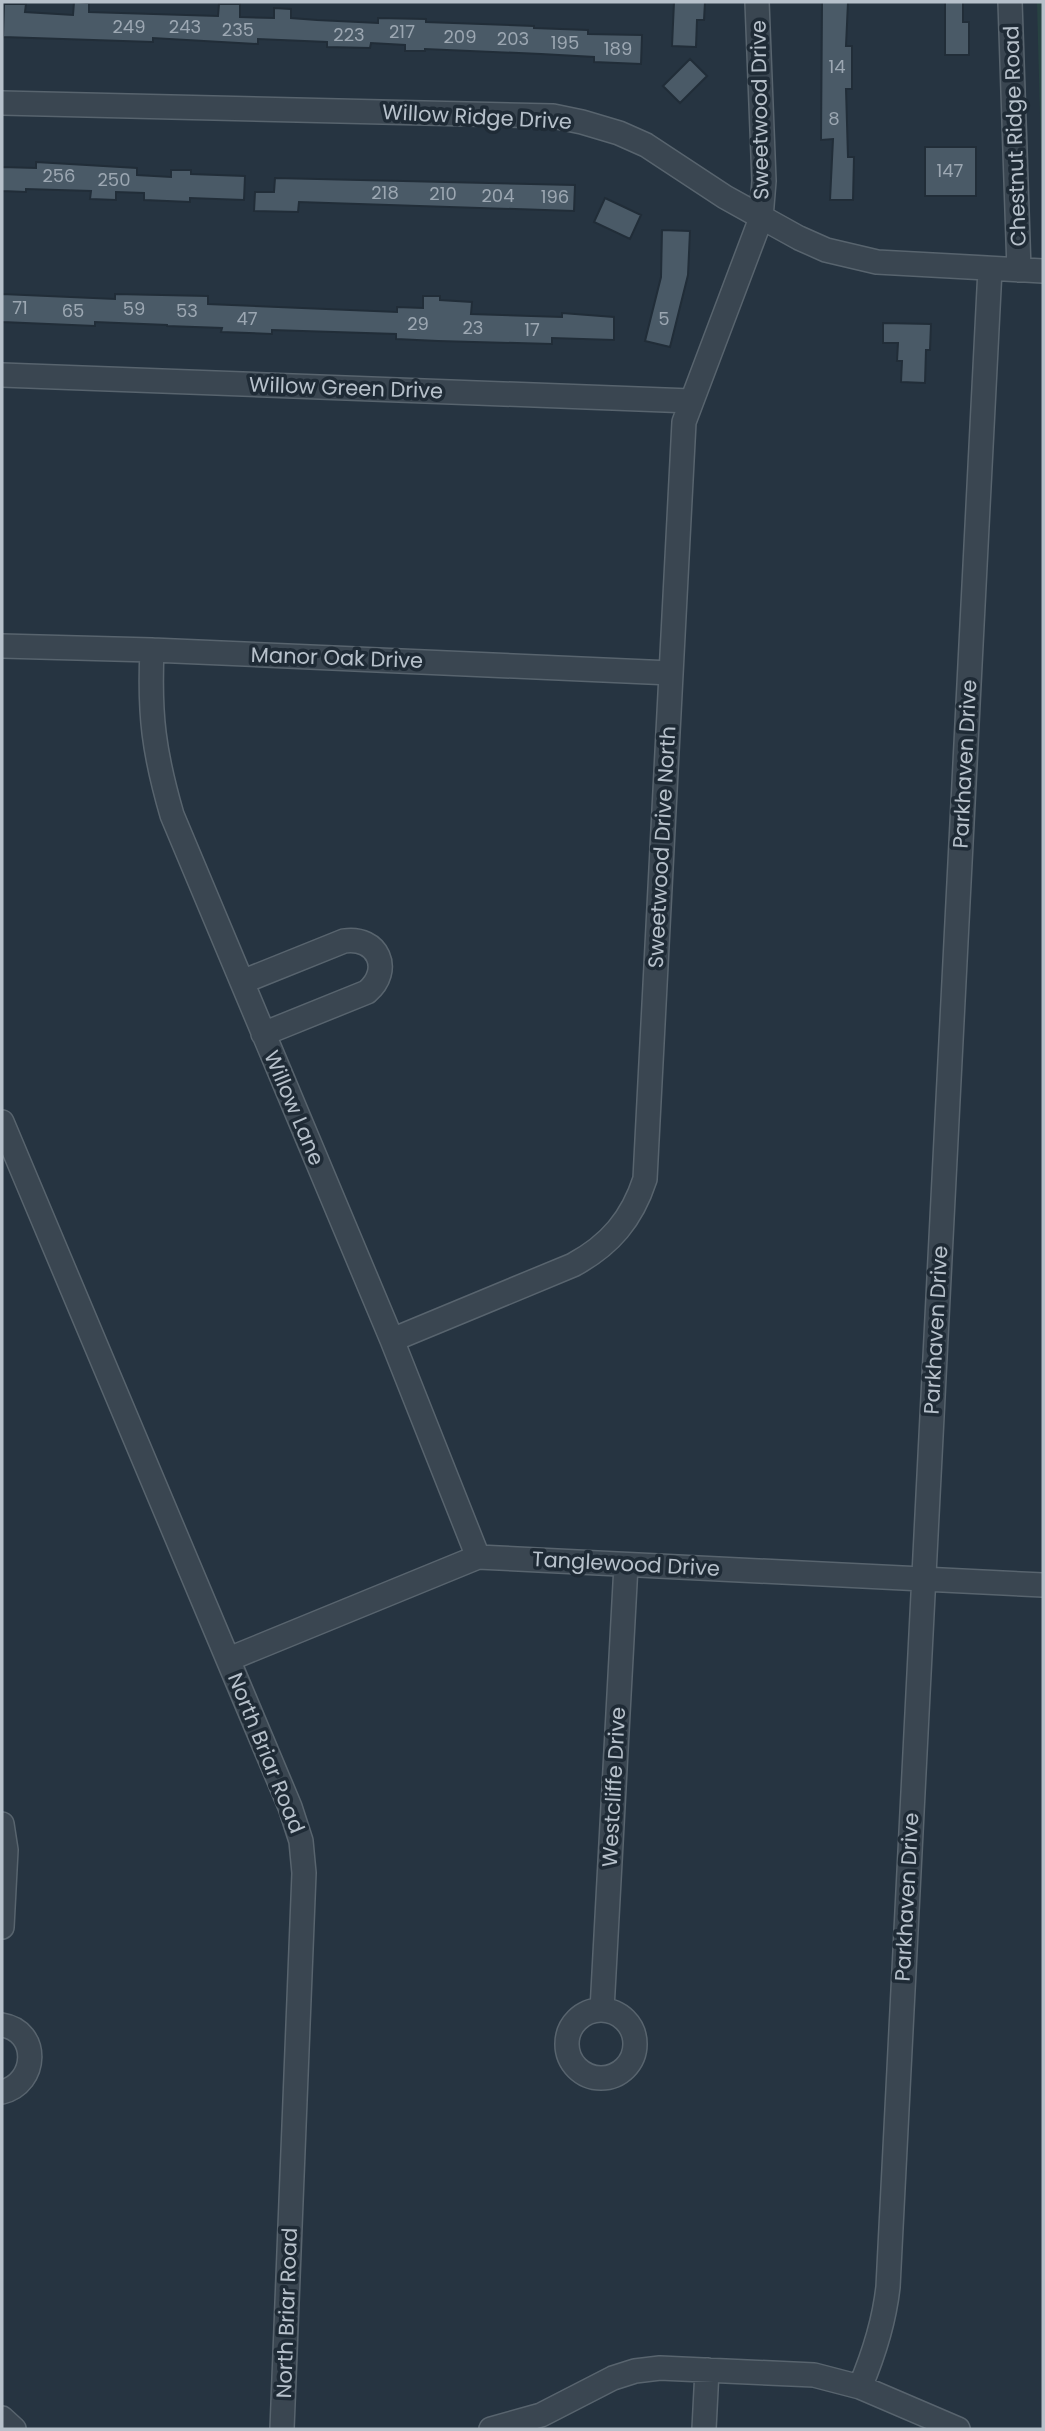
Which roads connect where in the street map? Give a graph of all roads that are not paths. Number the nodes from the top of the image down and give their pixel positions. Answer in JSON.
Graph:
{"nodes":[{"id":1,"x":757,"y":2,"type":"edge"},
{"id":2,"x":1010,"y":2,"type":"edge"},
{"id":3,"x":2,"y":103,"type":"edge"},
{"id":4,"x":761,"y":218,"type":"junction"},
{"id":5,"x":990,"y":269,"type":"junction"},
{"id":6,"x":1019,"y":270,"type":"junction"},
{"id":7,"x":1043,"y":271,"type":"edge"},
{"id":8,"x":2,"y":374,"type":"edge"},
{"id":9,"x":691,"y":401,"type":"junction"},
{"id":10,"x":2,"y":646,"type":"edge"},
{"id":11,"x":152,"y":650,"type":"junction"},
{"id":12,"x":671,"y":673,"type":"junction"},
{"id":13,"x":242,"y":982,"type":"junction"},
{"id":14,"x":263,"y":1034,"type":"junction"},
{"id":15,"x":2,"y":1122,"type":"edge"},
{"id":16,"x":392,"y":1340,"type":"junction"},
{"id":17,"x":478,"y":1557,"type":"junction"},
{"id":18,"x":625,"y":1565,"type":"junction"},
{"id":19,"x":923,"y":1578,"type":"junction"},
{"id":20,"x":1043,"y":1585,"type":"edge"},
{"id":21,"x":229,"y":1660,"type":"junction"},
{"id":22,"x":2,"y":1824,"type":"edge"},
{"id":23,"x":2,"y":1927,"type":"edge"},
{"id":24,"x":602,"y":2010,"type":"dead end"},
{"id":25,"x":2,"y":2025,"type":"edge"},
{"id":26,"x":2,"y":2092,"type":"edge"},
{"id":27,"x":707,"y":2370,"type":"junction"},
{"id":28,"x":860,"y":2387,"type":"junction"},
{"id":29,"x":2,"y":2418,"type":"edge"},
{"id":30,"x":14,"y":2429,"type":"edge"},
{"id":31,"x":282,"y":2429,"type":"edge"},
{"id":32,"x":491,"y":2429,"type":"edge"},
{"id":33,"x":704,"y":2429,"type":"edge"},
{"id":34,"x":958,"y":2429,"type":"edge"}],
"edges":[{"from":1,"to":4,"type":"street","name":"Sweetwood Drive"},
{"from":2,"to":6,"type":"street","name":"Chestnut Ridge Road"},
{"from":3,"to":4,"type":"street","name":"Willow Ridge Drive"},
{"from":4,"to":5,"type":"street","name":"Willow Ridge Drive"},
{"from":4,"to":9,"type":"street","name":"Sweetwood Drive North"},
{"from":5,"to":6,"type":"street","name":"Willow Ridge Drive"},
{"from":5,"to":19,"type":"street","name":"Parkhaven Drive"},
{"from":6,"to":7,"type":"street","name":"Willow Ridge Drive"},
{"from":8,"to":9,"type":"street","name":"Willow Green Drive"},
{"from":9,"to":12,"type":"street","name":"Sweetwood Drive North"},
{"from":10,"to":11,"type":"street","name":"Manor Oak Drive"},
{"from":11,"to":12,"type":"street","name":"Manor Oak Drive"},
{"from":11,"to":13,"type":"street","name":"Willow Lane"},
{"from":12,"to":16,"type":"street","name":"Sweetwood Drive North"},
{"from":13,"to":14,"type":"street","name":"Willow Lane"},
{"from":13,"to":14,"type":"street"},
{"from":14,"to":16,"type":"street","name":"Willow Lane"},
{"from":15,"to":21,"type":"street","name":"North Briar Road"},
{"from":16,"to":17,"type":"street","name":"Willow Lane"},
{"from":17,"to":18,"type":"street","name":"Tanglewood Drive"},
{"from":17,"to":21,"type":"street","name":"Tanglewood Drive"},
{"from":18,"to":19,"type":"street","name":"Tanglewood Drive"},
{"from":18,"to":24,"type":"street","name":"Westcliffe Drive"},
{"from":19,"to":20,"type":"street","name":"Tanglewood Drive"},
{"from":19,"to":28,"type":"street","name":"Parkhaven Drive"},
{"from":21,"to":31,"type":"street","name":"North Briar Road"},
{"from":22,"to":23,"type":"street"},
{"from":25,"to":26,"type":"street"},
{"from":27,"to":28,"type":"street"},
{"from":27,"to":32,"type":"street"},
{"from":27,"to":33,"type":"street"},
{"from":28,"to":34,"type":"street"},
{"from":29,"to":30,"type":"street"}]}
